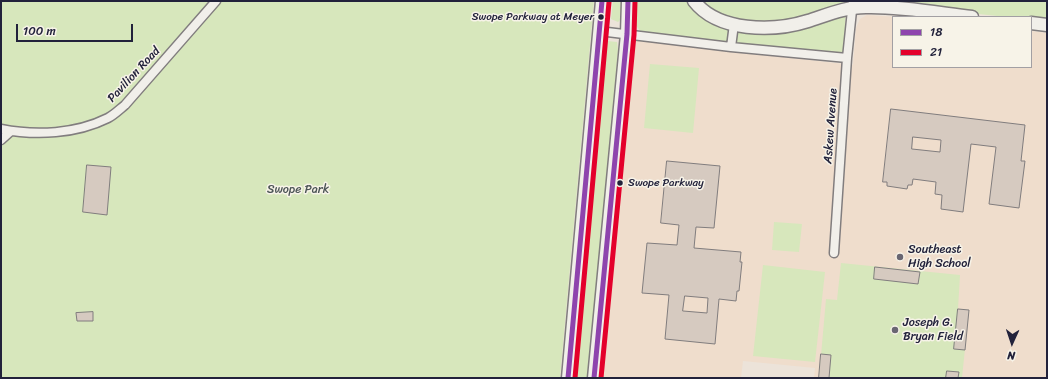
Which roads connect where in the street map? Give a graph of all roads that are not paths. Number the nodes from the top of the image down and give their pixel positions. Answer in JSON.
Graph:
{"nodes":[{"id":1,"x":216,"y":1,"type":"edge"},
{"id":2,"x":602,"y":1,"type":"edge"},
{"id":3,"x":628,"y":1,"type":"edge"},
{"id":4,"x":694,"y":1,"type":"edge"},
{"id":5,"x":853,"y":5,"type":"edge"},
{"id":6,"x":963,"y":16,"type":"edge"},
{"id":7,"x":1032,"y":23,"type":"edge"},
{"id":8,"x":734,"y":24,"type":"junction"},
{"id":9,"x":1047,"y":25,"type":"edge"},
{"id":10,"x":599,"y":31,"type":"junction"},
{"id":11,"x":627,"y":34,"type":"junction"},
{"id":12,"x":731,"y":47,"type":"junction"},
{"id":13,"x":847,"y":58,"type":"junction"},
{"id":14,"x":1,"y":129,"type":"edge"},
{"id":15,"x":11,"y":131,"type":"junction"},
{"id":16,"x":1,"y":140,"type":"edge"},
{"id":17,"x":834,"y":253,"type":"dead end"},
{"id":18,"x":568,"y":378,"type":"edge"},
{"id":19,"x":594,"y":378,"type":"edge"}],
"edges":[{"from":1,"to":15,"type":"street","name":"Pavilion Road"},
{"from":2,"to":10,"type":"main road"},
{"from":3,"to":11,"type":"main road"},
{"from":4,"to":8,"type":"main road"},
{"from":5,"to":6,"type":"main road"},
{"from":5,"to":8,"type":"main road"},
{"from":5,"to":13,"type":"street","name":"Askew Avenue"},
{"from":7,"to":9,"type":"main road"},
{"from":8,"to":12,"type":"street"},
{"from":10,"to":11,"type":"street"},
{"from":10,"to":18,"type":"main road"},
{"from":11,"to":12,"type":"street"},
{"from":11,"to":19,"type":"main road"},
{"from":12,"to":13,"type":"street"},
{"from":13,"to":17,"type":"street","name":"Askew Avenue"},
{"from":14,"to":15,"type":"street","name":"Pavilion Road"},
{"from":15,"to":16,"type":"street"}]}
